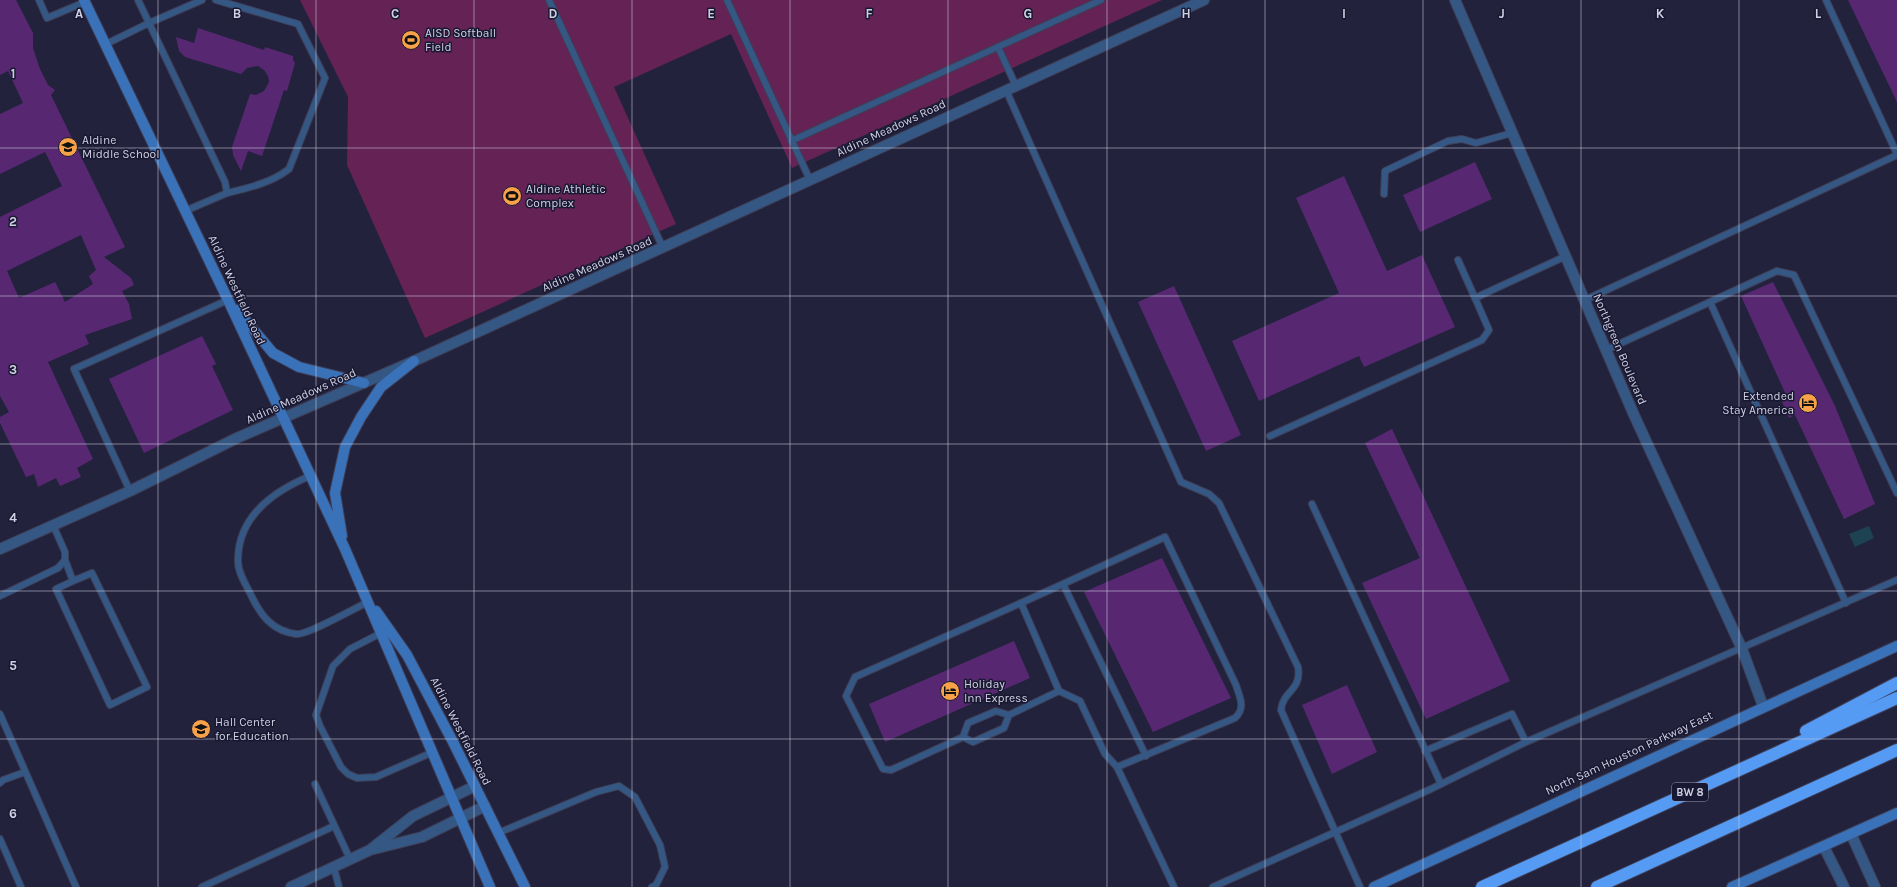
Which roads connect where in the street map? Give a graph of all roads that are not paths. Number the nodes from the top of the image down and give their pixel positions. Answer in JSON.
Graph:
{"nodes":[{"id":1,"x":39,"y":0,"type":"edge"},
{"id":2,"x":138,"y":0,"type":"edge"},
{"id":3,"x":183,"y":0,"type":"edge"},
{"id":4,"x":202,"y":0,"type":"edge"},
{"id":5,"x":216,"y":0,"type":"edge"},
{"id":6,"x":549,"y":0,"type":"edge"},
{"id":7,"x":727,"y":0,"type":"edge"},
{"id":8,"x":1101,"y":0,"type":"edge"},
{"id":9,"x":1204,"y":0,"type":"edge"},
{"id":10,"x":1455,"y":0,"type":"edge"},
{"id":11,"x":1826,"y":0,"type":"edge"},
{"id":12,"x":85,"y":1,"type":"edge"},
{"id":13,"x":1188,"y":3,"type":"edge"},
{"id":14,"x":186,"y":7,"type":"junction"},
{"id":15,"x":149,"y":23,"type":"junction"},
{"id":16,"x":106,"y":44,"type":"junction"},
{"id":17,"x":998,"y":47,"type":"junction"},
{"id":18,"x":1016,"y":86,"type":"junction"},
{"id":19,"x":1006,"y":90,"type":"junction"},
{"id":20,"x":1512,"y":133,"type":"junction"},
{"id":21,"x":792,"y":141,"type":"junction"},
{"id":22,"x":1897,"y":153,"type":"edge"},
{"id":23,"x":810,"y":180,"type":"junction"},
{"id":24,"x":227,"y":193,"type":"junction"},
{"id":25,"x":1384,"y":194,"type":"dead end"},
{"id":26,"x":185,"y":211,"type":"junction"},
{"id":27,"x":663,"y":248,"type":"junction"},
{"id":28,"x":1566,"y":256,"type":"junction"},
{"id":29,"x":1458,"y":260,"type":"dead end"},
{"id":30,"x":1475,"y":298,"type":"junction"},
{"id":31,"x":228,"y":300,"type":"junction"},
{"id":32,"x":1585,"y":300,"type":"junction"},
{"id":33,"x":1710,"y":302,"type":"junction"},
{"id":34,"x":1606,"y":350,"type":"junction"},
{"id":35,"x":414,"y":361,"type":"junction"},
{"id":36,"x":364,"y":383,"type":"junction"},
{"id":37,"x":283,"y":418,"type":"junction"},
{"id":38,"x":1270,"y":436,"type":"dead end"},
{"id":39,"x":310,"y":476,"type":"junction"},
{"id":40,"x":130,"y":491,"type":"junction"},
{"id":41,"x":1897,"y":493,"type":"edge"},
{"id":42,"x":1312,"y":504,"type":"dead end"},
{"id":43,"x":53,"y":525,"type":"junction"},
{"id":44,"x":0,"y":549,"type":"edge"},
{"id":45,"x":345,"y":549,"type":"junction"},
{"id":46,"x":65,"y":560,"type":"junction"},
{"id":47,"x":1897,"y":580,"type":"edge"},
{"id":48,"x":73,"y":581,"type":"junction"},
{"id":49,"x":1063,"y":584,"type":"junction"},
{"id":50,"x":0,"y":596,"type":"edge"},
{"id":51,"x":366,"y":598,"type":"junction"},
{"id":52,"x":1021,"y":603,"type":"junction"},
{"id":53,"x":1846,"y":603,"type":"junction"},
{"id":54,"x":381,"y":633,"type":"junction"},
{"id":55,"x":1897,"y":646,"type":"edge"},
{"id":56,"x":1742,"y":649,"type":"junction"},
{"id":57,"x":1897,"y":683,"type":"edge"},
{"id":58,"x":1060,"y":691,"type":"junction"},
{"id":59,"x":1897,"y":698,"type":"edge"},
{"id":60,"x":1764,"y":706,"type":"junction"},
{"id":61,"x":0,"y":714,"type":"edge"},
{"id":62,"x":1009,"y":715,"type":"junction"},
{"id":63,"x":963,"y":737,"type":"junction"},
{"id":64,"x":1526,"y":742,"type":"junction"},
{"id":65,"x":1897,"y":750,"type":"edge"},
{"id":66,"x":1425,"y":751,"type":"junction"},
{"id":67,"x":433,"y":752,"type":"junction"},
{"id":68,"x":1146,"y":756,"type":"junction"},
{"id":69,"x":1117,"y":767,"type":"junction"},
{"id":70,"x":25,"y":772,"type":"junction"},
{"id":71,"x":0,"y":783,"type":"edge"},
{"id":72,"x":315,"y":784,"type":"dead end"},
{"id":73,"x":1441,"y":784,"type":"junction"},
{"id":74,"x":475,"y":786,"type":"junction"},
{"id":75,"x":1689,"y":793,"type":"junction"},
{"id":76,"x":452,"y":797,"type":"junction"},
{"id":77,"x":485,"y":806,"type":"junction"},
{"id":78,"x":1897,"y":813,"type":"edge"},
{"id":79,"x":461,"y":818,"type":"junction"},
{"id":80,"x":334,"y":826,"type":"junction"},
{"id":81,"x":1336,"y":832,"type":"junction"},
{"id":82,"x":498,"y":833,"type":"junction"},
{"id":83,"x":1851,"y":834,"type":"junction"},
{"id":84,"x":0,"y":839,"type":"edge"},
{"id":85,"x":1824,"y":846,"type":"junction"},
{"id":86,"x":370,"y":850,"type":"junction"},
{"id":87,"x":350,"y":859,"type":"junction"},
{"id":88,"x":334,"y":868,"type":"junction"},
{"id":89,"x":21,"y":887,"type":"edge"},
{"id":90,"x":76,"y":887,"type":"edge"},
{"id":91,"x":202,"y":887,"type":"edge"},
{"id":92,"x":292,"y":887,"type":"edge"},
{"id":93,"x":339,"y":887,"type":"edge"},
{"id":94,"x":490,"y":887,"type":"edge"},
{"id":95,"x":525,"y":887,"type":"edge"},
{"id":96,"x":652,"y":887,"type":"edge"},
{"id":97,"x":1174,"y":887,"type":"edge"},
{"id":98,"x":1213,"y":887,"type":"edge"},
{"id":99,"x":1360,"y":887,"type":"edge"},
{"id":100,"x":1374,"y":887,"type":"edge"},
{"id":101,"x":1482,"y":887,"type":"edge"},
{"id":102,"x":1597,"y":887,"type":"edge"},
{"id":103,"x":1732,"y":887,"type":"edge"},
{"id":104,"x":1844,"y":887,"type":"edge"},
{"id":105,"x":1875,"y":887,"type":"edge"}],
"edges":[{"from":1,"to":12,"type":"lane"},
{"from":2,"to":15,"type":"lane"},
{"from":3,"to":14,"type":"lane"},
{"from":4,"to":14,"type":"lane"},
{"from":5,"to":24,"type":"lane"},
{"from":6,"to":27,"type":"lane"},
{"from":7,"to":21,"type":"lane"},
{"from":8,"to":17,"type":"lane"},
{"from":9,"to":13,"type":"street","name":"Aldine Meadows Road"},
{"from":10,"to":20,"type":"street","name":"Northgreen Boulevard"},
{"from":11,"to":22,"type":"lane"},
{"from":12,"to":16,"type":"main road","name":"Aldine Westfield Road"},
{"from":13,"to":18,"type":"street","name":"Aldine Meadows Road"},
{"from":14,"to":15,"type":"lane"},
{"from":15,"to":16,"type":"lane"},
{"from":15,"to":24,"type":"lane"},
{"from":16,"to":26,"type":"main road","name":"Aldine Westfield Road"},
{"from":17,"to":18,"type":"lane"},
{"from":17,"to":21,"type":"lane"},
{"from":18,"to":19,"type":"street","name":"Aldine Meadows Road"},
{"from":19,"to":23,"type":"street","name":"Aldine Meadows Road"},
{"from":19,"to":81,"type":"lane"},
{"from":20,"to":25,"type":"lane"},
{"from":20,"to":28,"type":"street","name":"Northgreen Boulevard"},
{"from":21,"to":23,"type":"lane"},
{"from":22,"to":32,"type":"lane"},
{"from":23,"to":27,"type":"street","name":"Aldine Meadows Road"},
{"from":24,"to":26,"type":"lane"},
{"from":26,"to":31,"type":"main road","name":"Aldine Westfield Road"},
{"from":27,"to":35,"type":"street","name":"Aldine Meadows Road"},
{"from":28,"to":30,"type":"lane"},
{"from":28,"to":32,"type":"street","name":"Northgreen Boulevard"},
{"from":29,"to":30,"type":"lane"},
{"from":30,"to":38,"type":"lane"},
{"from":31,"to":36,"type":"main road"},
{"from":31,"to":37,"type":"main road","name":"Aldine Westfield Road"},
{"from":31,"to":40,"type":"lane"},
{"from":32,"to":34,"type":"street","name":"Northgreen Boulevard"},
{"from":33,"to":34,"type":"lane"},
{"from":33,"to":41,"type":"lane"},
{"from":33,"to":53,"type":"lane"},
{"from":34,"to":56,"type":"street","name":"Northgreen Boulevard"},
{"from":35,"to":36,"type":"street","name":"Aldine Meadows Road"},
{"from":35,"to":45,"type":"main road"},
{"from":36,"to":37,"type":"street","name":"Aldine Meadows Road"},
{"from":37,"to":39,"type":"main road","name":"Aldine Westfield Road"},
{"from":37,"to":40,"type":"street","name":"Aldine Meadows Road"},
{"from":39,"to":45,"type":"main road","name":"Aldine Westfield Road"},
{"from":39,"to":51,"type":"lane"},
{"from":40,"to":43,"type":"street","name":"Aldine Meadows Road"},
{"from":42,"to":66,"type":"lane"},
{"from":43,"to":44,"type":"street","name":"Aldine Meadows Road"},
{"from":43,"to":46,"type":"lane"},
{"from":45,"to":51,"type":"main road","name":"Aldine Westfield Road"},
{"from":46,"to":48,"type":"lane"},
{"from":46,"to":50,"type":"lane"},
{"from":47,"to":53,"type":"lane"},
{"from":48,"to":48,"type":"lane"},
{"from":49,"to":52,"type":"lane"},
{"from":49,"to":68,"type":"lane"},
{"from":49,"to":68,"type":"lane"},
{"from":51,"to":54,"type":"main road","name":"Aldine Westfield Road"},
{"from":51,"to":74,"type":"main road","name":"Aldine Westfield Road"},
{"from":52,"to":58,"type":"lane"},
{"from":52,"to":63,"type":"lane"},
{"from":53,"to":56,"type":"lane"},
{"from":54,"to":67,"type":"main road","name":"Aldine Westfield Road"},
{"from":54,"to":67,"type":"lane"},
{"from":55,"to":60,"type":"main road","name":"North Sam Houston Parkway East"},
{"from":56,"to":60,"type":"street","name":"Northgreen Boulevard"},
{"from":56,"to":64,"type":"lane"},
{"from":57,"to":75,"type":"highway"},
{"from":58,"to":62,"type":"lane"},
{"from":58,"to":69,"type":"lane"},
{"from":59,"to":75,"type":"highway","number":"BW 8"},
{"from":60,"to":100,"type":"main road","name":"North Sam Houston Parkway East"},
{"from":61,"to":70,"type":"lane"},
{"from":62,"to":63,"type":"lane"},
{"from":62,"to":63,"type":"lane"},
{"from":64,"to":66,"type":"lane"},
{"from":64,"to":73,"type":"lane"},
{"from":65,"to":102,"type":"highway"},
{"from":66,"to":73,"type":"lane"},
{"from":67,"to":76,"type":"main road","name":"Aldine Westfield Road"},
{"from":68,"to":69,"type":"lane"},
{"from":69,"to":97,"type":"lane"},
{"from":70,"to":71,"type":"lane"},
{"from":70,"to":90,"type":"lane"},
{"from":72,"to":80,"type":"lane"},
{"from":73,"to":81,"type":"lane"},
{"from":74,"to":76,"type":"street"},
{"from":74,"to":77,"type":"main road","name":"Aldine Westfield Road"},
{"from":75,"to":101,"type":"highway","number":"BW 8"},
{"from":76,"to":79,"type":"main road","name":"Aldine Westfield Road"},
{"from":76,"to":86,"type":"street"},
{"from":77,"to":79,"type":"street"},
{"from":77,"to":82,"type":"main road","name":"Aldine Westfield Road"},
{"from":78,"to":83,"type":"main road"},
{"from":79,"to":86,"type":"street"},
{"from":79,"to":94,"type":"main road","name":"Aldine Westfield Road"},
{"from":80,"to":87,"type":"lane"},
{"from":80,"to":91,"type":"lane"},
{"from":81,"to":98,"type":"lane"},
{"from":81,"to":99,"type":"lane"},
{"from":82,"to":95,"type":"main road","name":"Aldine Westfield Road"},
{"from":82,"to":96,"type":"lane"},
{"from":83,"to":85,"type":"main road"},
{"from":83,"to":105,"type":"street"},
{"from":84,"to":89,"type":"lane"},
{"from":85,"to":103,"type":"main road"},
{"from":85,"to":104,"type":"street"},
{"from":86,"to":87,"type":"street"},
{"from":87,"to":88,"type":"street"},
{"from":88,"to":92,"type":"street"},
{"from":88,"to":93,"type":"lane"}]}
